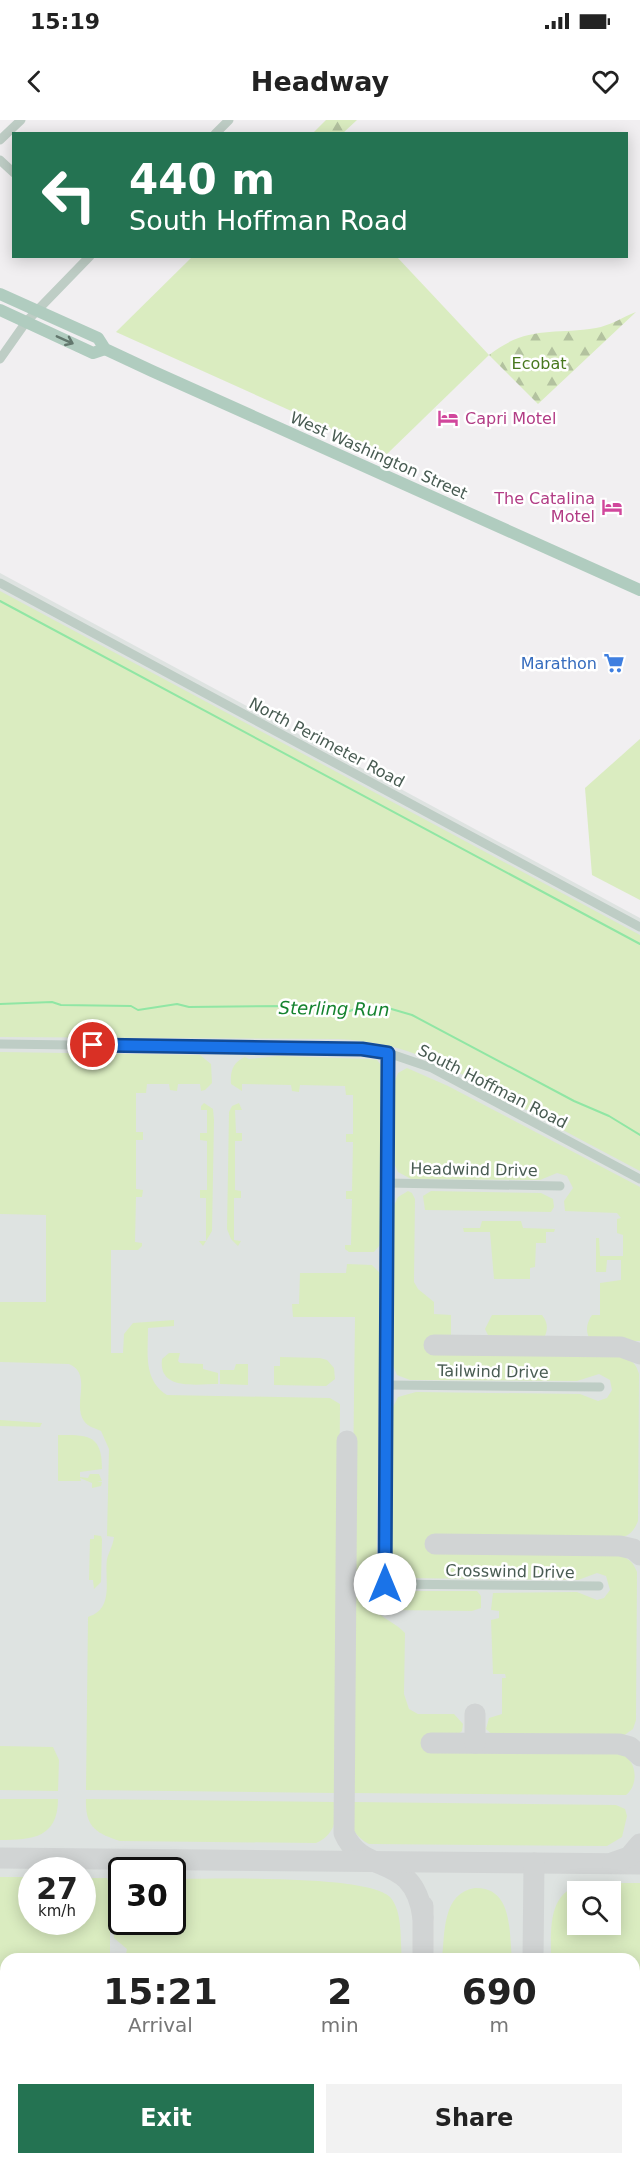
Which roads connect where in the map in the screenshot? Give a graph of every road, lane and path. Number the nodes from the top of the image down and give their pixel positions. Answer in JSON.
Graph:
{"nodes":[{"id":1,"x":21,"y":120,"type":"edge"},
{"id":2,"x":229,"y":120,"type":"edge"},
{"id":3,"x":217,"y":132,"type":"edge"},
{"id":4,"x":0,"y":140,"type":"edge"},
{"id":5,"x":0,"y":160,"type":"edge"},
{"id":6,"x":12,"y":172,"type":"edge"},
{"id":7,"x":88,"y":258,"type":"edge"},
{"id":8,"x":0,"y":294,"type":"edge"},
{"id":9,"x":0,"y":310,"type":"edge"},
{"id":10,"x":37,"y":310,"type":"junction"},
{"id":11,"x":26,"y":322,"type":"junction"},
{"id":12,"x":105,"y":349,"type":"junction"},
{"id":13,"x":0,"y":358,"type":"edge"},
{"id":14,"x":0,"y":583,"type":"edge"},
{"id":15,"x":640,"y":590,"type":"edge"},
{"id":16,"x":640,"y":927,"type":"edge"},
{"id":17,"x":0,"y":1044,"type":"edge"},
{"id":18,"x":388,"y":1053,"type":"junction"},
{"id":19,"x":640,"y":1179,"type":"edge"},
{"id":20,"x":387,"y":1183,"type":"junction"},
{"id":21,"x":560,"y":1186,"type":"dead end"},
{"id":22,"x":386,"y":1385,"type":"junction"},
{"id":23,"x":600,"y":1388,"type":"dead end"},
{"id":24,"x":598,"y":1587,"type":"dead end"}],
"edges":[{"from":1,"to":4,"type":"street"},
{"from":2,"to":3,"type":"street"},
{"from":5,"to":6,"type":"street"},
{"from":7,"to":10,"type":"street"},
{"from":8,"to":10,"type":"main road","name":"West Washington Street"},
{"from":9,"to":11,"type":"main road","name":"West Washington Street"},
{"from":10,"to":11,"type":"street"},
{"from":10,"to":12,"type":"main road","name":"West Washington Street"},
{"from":11,"to":12,"type":"main road","name":"West Washington Street","one_way":true},
{"from":11,"to":13,"type":"street"},
{"from":12,"to":15,"type":"main road","name":"West Washington Street"},
{"from":14,"to":16,"type":"street","name":"North Perimeter Road"},
{"from":17,"to":18,"type":"street","name":"South Hoffman Road"},
{"from":18,"to":19,"type":"street","name":"South Hoffman Road"},
{"from":18,"to":20,"type":"street"},
{"from":20,"to":21,"type":"street","name":"Headwind Drive"},
{"from":20,"to":22,"type":"street"},
{"from":22,"to":23,"type":"street","name":"Tailwind Drive"},
{"from":22,"to":24,"type":"street","name":"Crosswind Drive"}]}
